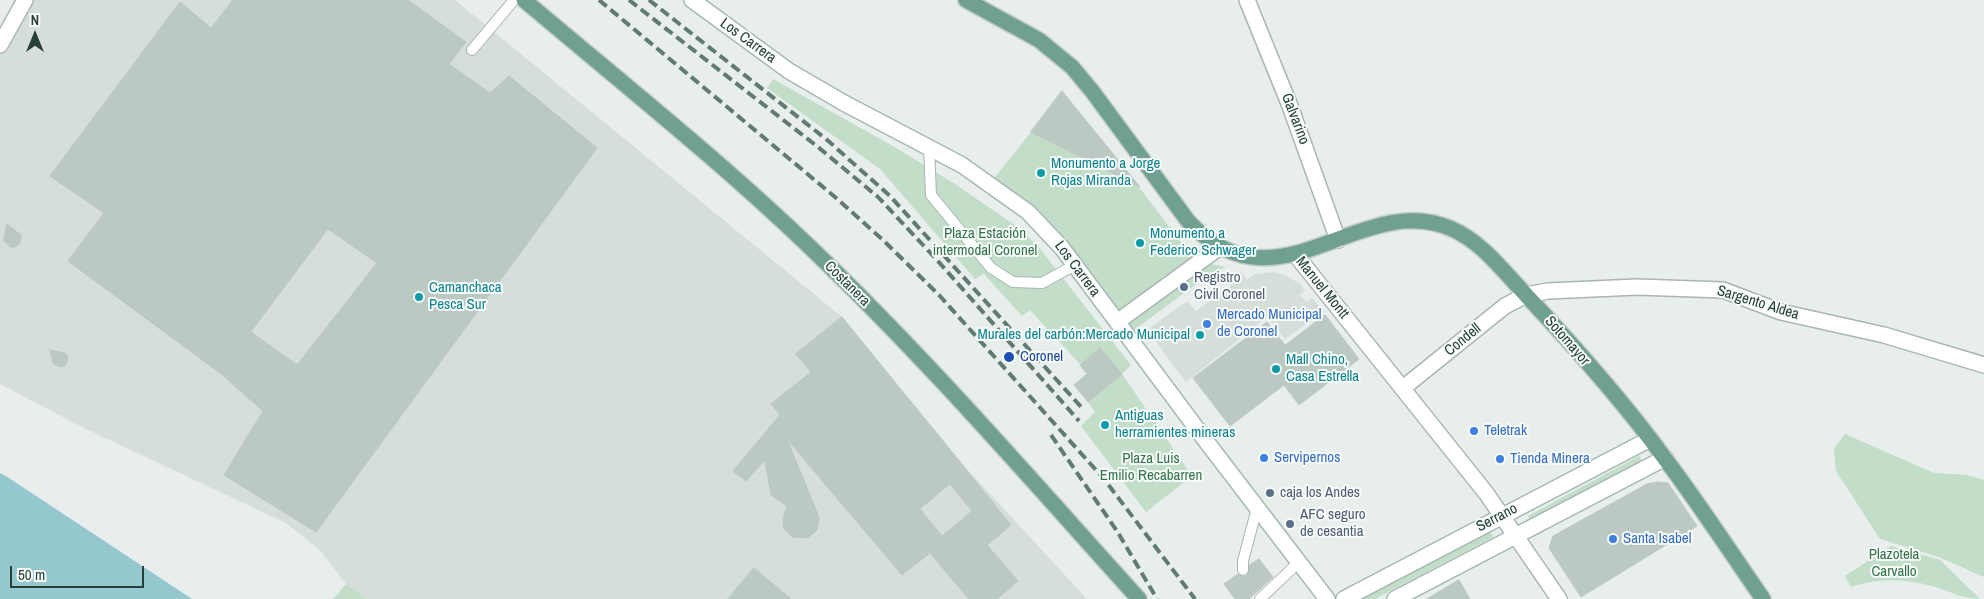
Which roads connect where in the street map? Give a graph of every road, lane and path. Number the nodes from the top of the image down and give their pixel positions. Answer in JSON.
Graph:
{"nodes":[{"id":1,"x":25,"y":0,"type":"edge"},
{"id":2,"x":514,"y":0,"type":"edge"},
{"id":3,"x":524,"y":0,"type":"edge"},
{"id":4,"x":692,"y":0,"type":"edge"},
{"id":5,"x":966,"y":0,"type":"edge"},
{"id":6,"x":1247,"y":0,"type":"edge"},
{"id":7,"x":2,"y":36,"type":"edge"},
{"id":8,"x":472,"y":50,"type":"dead end"},
{"id":9,"x":930,"y":147,"type":"junction"},
{"id":10,"x":1338,"y":240,"type":"junction"},
{"id":11,"x":1220,"y":247,"type":"junction"},
{"id":12,"x":1295,"y":254,"type":"junction"},
{"id":13,"x":1075,"y":265,"type":"junction"},
{"id":14,"x":1526,"y":295,"type":"junction"},
{"id":15,"x":1117,"y":322,"type":"junction"},
{"id":16,"x":1984,"y":365,"type":"edge"},
{"id":17,"x":1403,"y":388,"type":"junction"},
{"id":18,"x":1650,"y":439,"type":"junction"},
{"id":19,"x":1665,"y":458,"type":"junction"},
{"id":20,"x":1257,"y":508,"type":"junction"},
{"id":21,"x":1502,"y":516,"type":"junction"},
{"id":22,"x":1518,"y":536,"type":"junction"},
{"id":23,"x":1298,"y":564,"type":"junction"},
{"id":24,"x":1243,"y":570,"type":"dead end"},
{"id":25,"x":1257,"y":598,"type":"edge"},
{"id":26,"x":1140,"y":599,"type":"edge"},
{"id":27,"x":1327,"y":599,"type":"edge"},
{"id":28,"x":1344,"y":599,"type":"edge"},
{"id":29,"x":1395,"y":599,"type":"edge"},
{"id":30,"x":1560,"y":599,"type":"edge"},
{"id":31,"x":1763,"y":599,"type":"edge"}],
"edges":[{"from":1,"to":7,"type":"street"},
{"from":2,"to":8,"type":"lane"},
{"from":3,"to":26,"type":"main road","name":"Costanera"},
{"from":4,"to":9,"type":"street","name":"Los Carrera"},
{"from":5,"to":11,"type":"main road","name":"Manuel Montt"},
{"from":6,"to":10,"type":"street","name":"Galvarino"},
{"from":9,"to":13,"type":"street","name":"Los Carrera"},
{"from":9,"to":13,"type":"lane"},
{"from":10,"to":12,"type":"main road","name":"Sotomayor"},
{"from":10,"to":14,"type":"main road","name":"Sotomayor"},
{"from":11,"to":12,"type":"main road","name":"Manuel Montt"},
{"from":11,"to":15,"type":"street"},
{"from":12,"to":17,"type":"street","name":"Manuel Montt"},
{"from":13,"to":15,"type":"street","name":"Los Carrera"},
{"from":14,"to":16,"type":"street","name":"Sargento Aldea"},
{"from":14,"to":17,"type":"street","name":"Condell"},
{"from":14,"to":18,"type":"main road","name":"Sotomayor"},
{"from":15,"to":20,"type":"street","name":"Los Carrera"},
{"from":17,"to":21,"type":"street","name":"Manuel Montt"},
{"from":18,"to":19,"type":"main road","name":"Sotomayor"},
{"from":18,"to":21,"type":"street","name":"Serrano"},
{"from":19,"to":22,"type":"street","name":"Serrano"},
{"from":19,"to":31,"type":"main road","name":"Sotomayor"},
{"from":20,"to":23,"type":"street","name":"Los Carrera"},
{"from":20,"to":24,"type":"lane"},
{"from":21,"to":22,"type":"street","name":"Manuel Montt"},
{"from":21,"to":28,"type":"street","name":"Serrano"},
{"from":22,"to":29,"type":"street","name":"Serrano"},
{"from":22,"to":30,"type":"street","name":"Manuel Montt"},
{"from":23,"to":25,"type":"lane"},
{"from":23,"to":27,"type":"street","name":"Los Carrera"}]}
